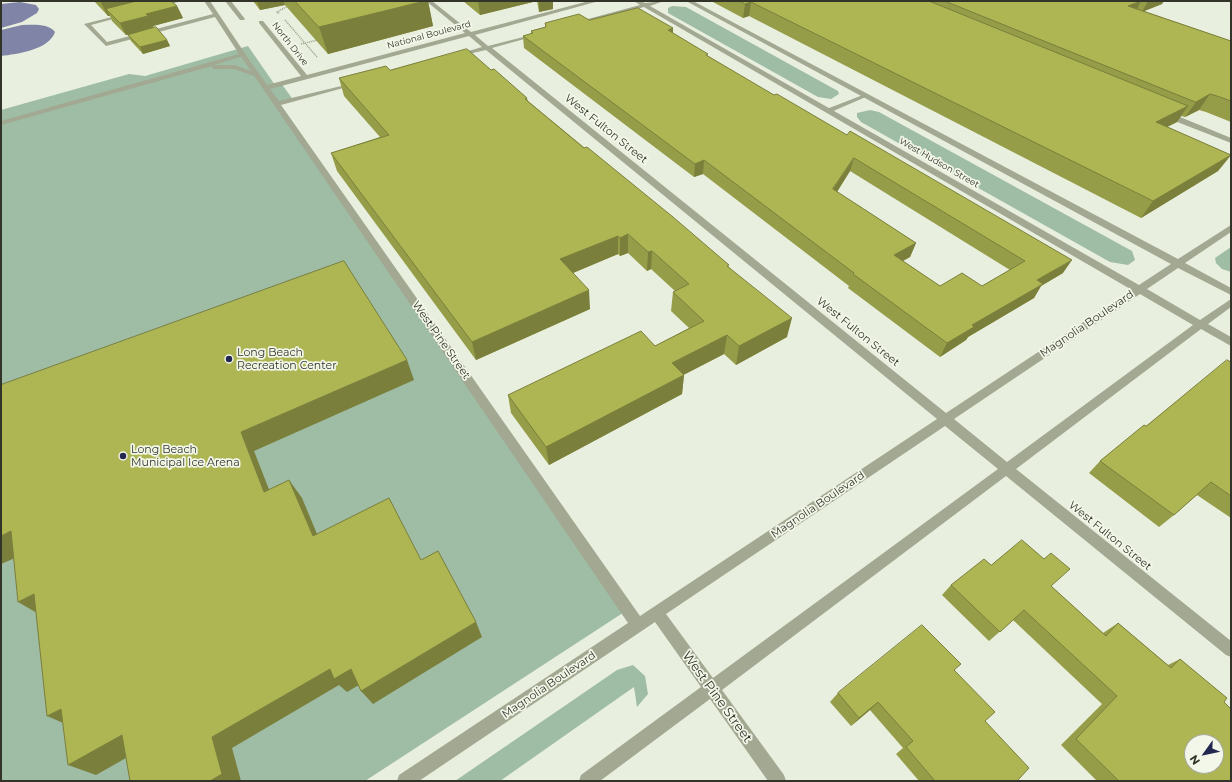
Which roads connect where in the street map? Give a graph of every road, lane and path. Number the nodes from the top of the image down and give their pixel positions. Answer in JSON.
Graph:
{"nodes":[{"id":1,"x":178,"y":1,"type":"edge"},
{"id":2,"x":207,"y":1,"type":"edge"},
{"id":3,"x":228,"y":1,"type":"edge"},
{"id":4,"x":429,"y":1,"type":"edge"},
{"id":5,"x":593,"y":1,"type":"edge"},
{"id":6,"x":661,"y":1,"type":"edge"},
{"id":7,"x":689,"y":1,"type":"edge"},
{"id":8,"x":641,"y":3,"type":"edge"},
{"id":9,"x":290,"y":5,"type":"dead end"},
{"id":10,"x":149,"y":8,"type":"edge"},
{"id":11,"x":135,"y":12,"type":"edge"},
{"id":12,"x":216,"y":15,"type":"junction"},
{"id":13,"x":242,"y":20,"type":"dead end"},
{"id":14,"x":261,"y":22,"type":"dead end"},
{"id":15,"x":570,"y":26,"type":"edge"},
{"id":16,"x":547,"y":32,"type":"edge"},
{"id":17,"x":470,"y":34,"type":"junction"},
{"id":18,"x":319,"y":40,"type":"edge"},
{"id":19,"x":305,"y":43,"type":"junction"},
{"id":20,"x":487,"y":48,"type":"junction"},
{"id":21,"x":282,"y":49,"type":"junction"},
{"id":22,"x":243,"y":55,"type":"junction"},
{"id":23,"x":450,"y":58,"type":"edge"},
{"id":24,"x":182,"y":71,"type":"junction"},
{"id":25,"x":329,"y":71,"type":"junction"},
{"id":26,"x":256,"y":75,"type":"junction"},
{"id":27,"x":305,"y":77,"type":"junction"},
{"id":28,"x":367,"y":80,"type":"edge"},
{"id":29,"x":265,"y":88,"type":"junction"},
{"id":30,"x":865,"y":96,"type":"junction"},
{"id":31,"x":277,"y":104,"type":"junction"},
{"id":32,"x":828,"y":110,"type":"junction"},
{"id":33,"x":1158,"y":111,"type":"edge"},
{"id":34,"x":1,"y":123,"type":"edge"},
{"id":35,"x":1231,"y":141,"type":"edge"},
{"id":36,"x":1231,"y":228,"type":"edge"},
{"id":37,"x":1178,"y":264,"type":"junction"},
{"id":38,"x":1140,"y":289,"type":"junction"},
{"id":39,"x":1231,"y":292,"type":"edge"},
{"id":40,"x":1231,"y":302,"type":"edge"},
{"id":41,"x":1200,"y":324,"type":"junction"},
{"id":42,"x":1231,"y":342,"type":"edge"},
{"id":43,"x":946,"y":419,"type":"junction"},
{"id":44,"x":1007,"y":468,"type":"junction"},
{"id":45,"x":656,"y":612,"type":"junction"},
{"id":46,"x":638,"y":625,"type":"junction"},
{"id":47,"x":1231,"y":650,"type":"edge"},
{"id":48,"x":711,"y":688,"type":"junction"},
{"id":49,"x":405,"y":781,"type":"edge"},
{"id":50,"x":587,"y":781,"type":"edge"},
{"id":51,"x":778,"y":781,"type":"edge"}],
"edges":[{"from":1,"to":10,"type":"street"},
{"from":2,"to":12,"type":"street","name":"West Pine Street"},
{"from":3,"to":13,"type":"street"},
{"from":4,"to":17,"type":"street","name":"West Fulton Street"},
{"from":5,"to":17,"type":"street","name":"National Boulevard"},
{"from":6,"to":8,"type":"street"},
{"from":7,"to":30,"type":"street"},
{"from":8,"to":15,"type":"street"},
{"from":8,"to":32,"type":"street","name":"West Hudson Street"},
{"from":9,"to":19,"type":"path"},
{"from":11,"to":12,"type":"street"},
{"from":12,"to":22,"type":"street","name":"West Pine Street"},
{"from":14,"to":21,"type":"street","name":"North Drive"},
{"from":16,"to":20,"type":"street"},
{"from":17,"to":20,"type":"street","name":"West Fulton Street"},
{"from":17,"to":25,"type":"street","name":"National Boulevard"},
{"from":18,"to":19,"type":"path"},
{"from":19,"to":21,"type":"path"},
{"from":19,"to":25,"type":"path"},
{"from":20,"to":23,"type":"street"},
{"from":20,"to":43,"type":"street","name":"West Fulton Street"},
{"from":21,"to":27,"type":"street","name":"North Drive"},
{"from":22,"to":24,"type":"street"},
{"from":22,"to":26,"type":"street","name":"West Pine Street"},
{"from":24,"to":26,"type":"street"},
{"from":24,"to":34,"type":"street"},
{"from":25,"to":27,"type":"street","name":"National Boulevard"},
{"from":26,"to":29,"type":"street","name":"West Pine Street"},
{"from":27,"to":29,"type":"street","name":"National Boulevard"},
{"from":28,"to":31,"type":"street"},
{"from":29,"to":31,"type":"street","name":"West Pine Street"},
{"from":30,"to":32,"type":"street"},
{"from":30,"to":37,"type":"street"},
{"from":31,"to":46,"type":"street","name":"West Pine Street"},
{"from":32,"to":38,"type":"street","name":"West Hudson Street"},
{"from":33,"to":35,"type":"street"},
{"from":36,"to":37,"type":"street","name":"Magnolia Boulevard"},
{"from":37,"to":38,"type":"street","name":"Magnolia Boulevard"},
{"from":37,"to":39,"type":"street"},
{"from":38,"to":41,"type":"street","name":"West Hudson Street"},
{"from":38,"to":43,"type":"street","name":"Magnolia Boulevard"},
{"from":40,"to":41,"type":"street"},
{"from":41,"to":42,"type":"street","name":"West Hudson Street"},
{"from":41,"to":44,"type":"street"},
{"from":43,"to":44,"type":"street","name":"West Fulton Street"},
{"from":43,"to":45,"type":"street","name":"Magnolia Boulevard"},
{"from":44,"to":47,"type":"street","name":"West Fulton Street"},
{"from":44,"to":48,"type":"street"},
{"from":45,"to":46,"type":"street","name":"Magnolia Boulevard"},
{"from":45,"to":48,"type":"street","name":"West Pine Street"},
{"from":46,"to":49,"type":"street","name":"Magnolia Boulevard"},
{"from":48,"to":50,"type":"street"},
{"from":48,"to":51,"type":"street","name":"West Pine Street"}]}
